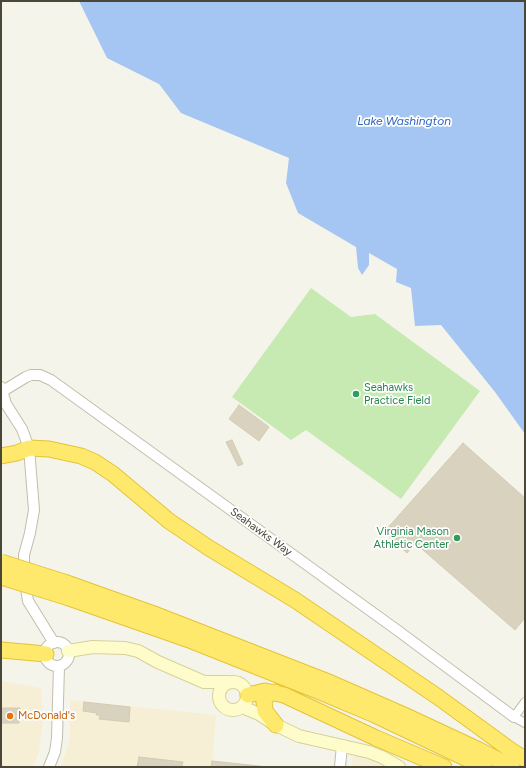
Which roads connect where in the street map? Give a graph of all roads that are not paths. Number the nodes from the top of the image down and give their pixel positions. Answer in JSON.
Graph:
{"nodes":[{"id":1,"x":2,"y":390,"type":"edge"},
{"id":2,"x":29,"y":448,"type":"junction"},
{"id":3,"x":1,"y":456,"type":"edge"},
{"id":4,"x":1,"y":562,"type":"edge"},
{"id":5,"x":1,"y":577,"type":"edge"},
{"id":6,"x":66,"y":590,"type":"junction"},
{"id":7,"x":50,"y":649,"type":"junction"},
{"id":8,"x":1,"y":650,"type":"edge"},
{"id":9,"x":68,"y":651,"type":"junction"},
{"id":10,"x":59,"y":666,"type":"junction"},
{"id":11,"x":204,"y":682,"type":"junction"},
{"id":12,"x":228,"y":682,"type":"junction"},
{"id":13,"x":275,"y":692,"type":"junction"},
{"id":14,"x":218,"y":696,"type":"junction"},
{"id":15,"x":246,"y":700,"type":"junction"},
{"id":16,"x":525,"y":702,"type":"edge"},
{"id":17,"x":514,"y":717,"type":"junction"},
{"id":18,"x":525,"y":723,"type":"edge"},
{"id":19,"x":276,"y":725,"type":"junction"},
{"id":20,"x":342,"y":745,"type":"junction"},
{"id":21,"x":525,"y":759,"type":"edge"},
{"id":22,"x":49,"y":767,"type":"edge"},
{"id":23,"x":340,"y":767,"type":"edge"},
{"id":24,"x":399,"y":767,"type":"edge"},
{"id":25,"x":444,"y":767,"type":"edge"},
{"id":26,"x":484,"y":767,"type":"edge"},
{"id":27,"x":512,"y":767,"type":"edge"}],
"edges":[{"from":1,"to":2,"type":"street"},
{"from":1,"to":17,"type":"street","name":"Seahawks Way"},
{"from":2,"to":3,"type":"highway"},
{"from":2,"to":7,"type":"street"},
{"from":2,"to":21,"type":"highway"},
{"from":4,"to":6,"type":"highway","bridge":true},
{"from":5,"to":6,"type":"highway","bridge":true},
{"from":6,"to":26,"type":"highway"},
{"from":6,"to":27,"type":"highway"},
{"from":7,"to":8,"type":"highway"},
{"from":7,"to":9,"type":"street"},
{"from":7,"to":10,"type":"street"},
{"from":9,"to":10,"type":"street"},
{"from":9,"to":11,"type":"main road"},
{"from":10,"to":22,"type":"street"},
{"from":11,"to":12,"type":"main road"},
{"from":11,"to":14,"type":"main road"},
{"from":12,"to":14,"type":"main road"},
{"from":12,"to":15,"type":"main road"},
{"from":13,"to":15,"type":"highway"},
{"from":13,"to":19,"type":"highway"},
{"from":13,"to":25,"type":"highway"},
{"from":14,"to":15,"type":"main road"},
{"from":15,"to":19,"type":"main road"},
{"from":16,"to":17,"type":"street"},
{"from":17,"to":18,"type":"street"},
{"from":19,"to":20,"type":"main road"},
{"from":20,"to":23,"type":"street"},
{"from":20,"to":24,"type":"main road"}]}
